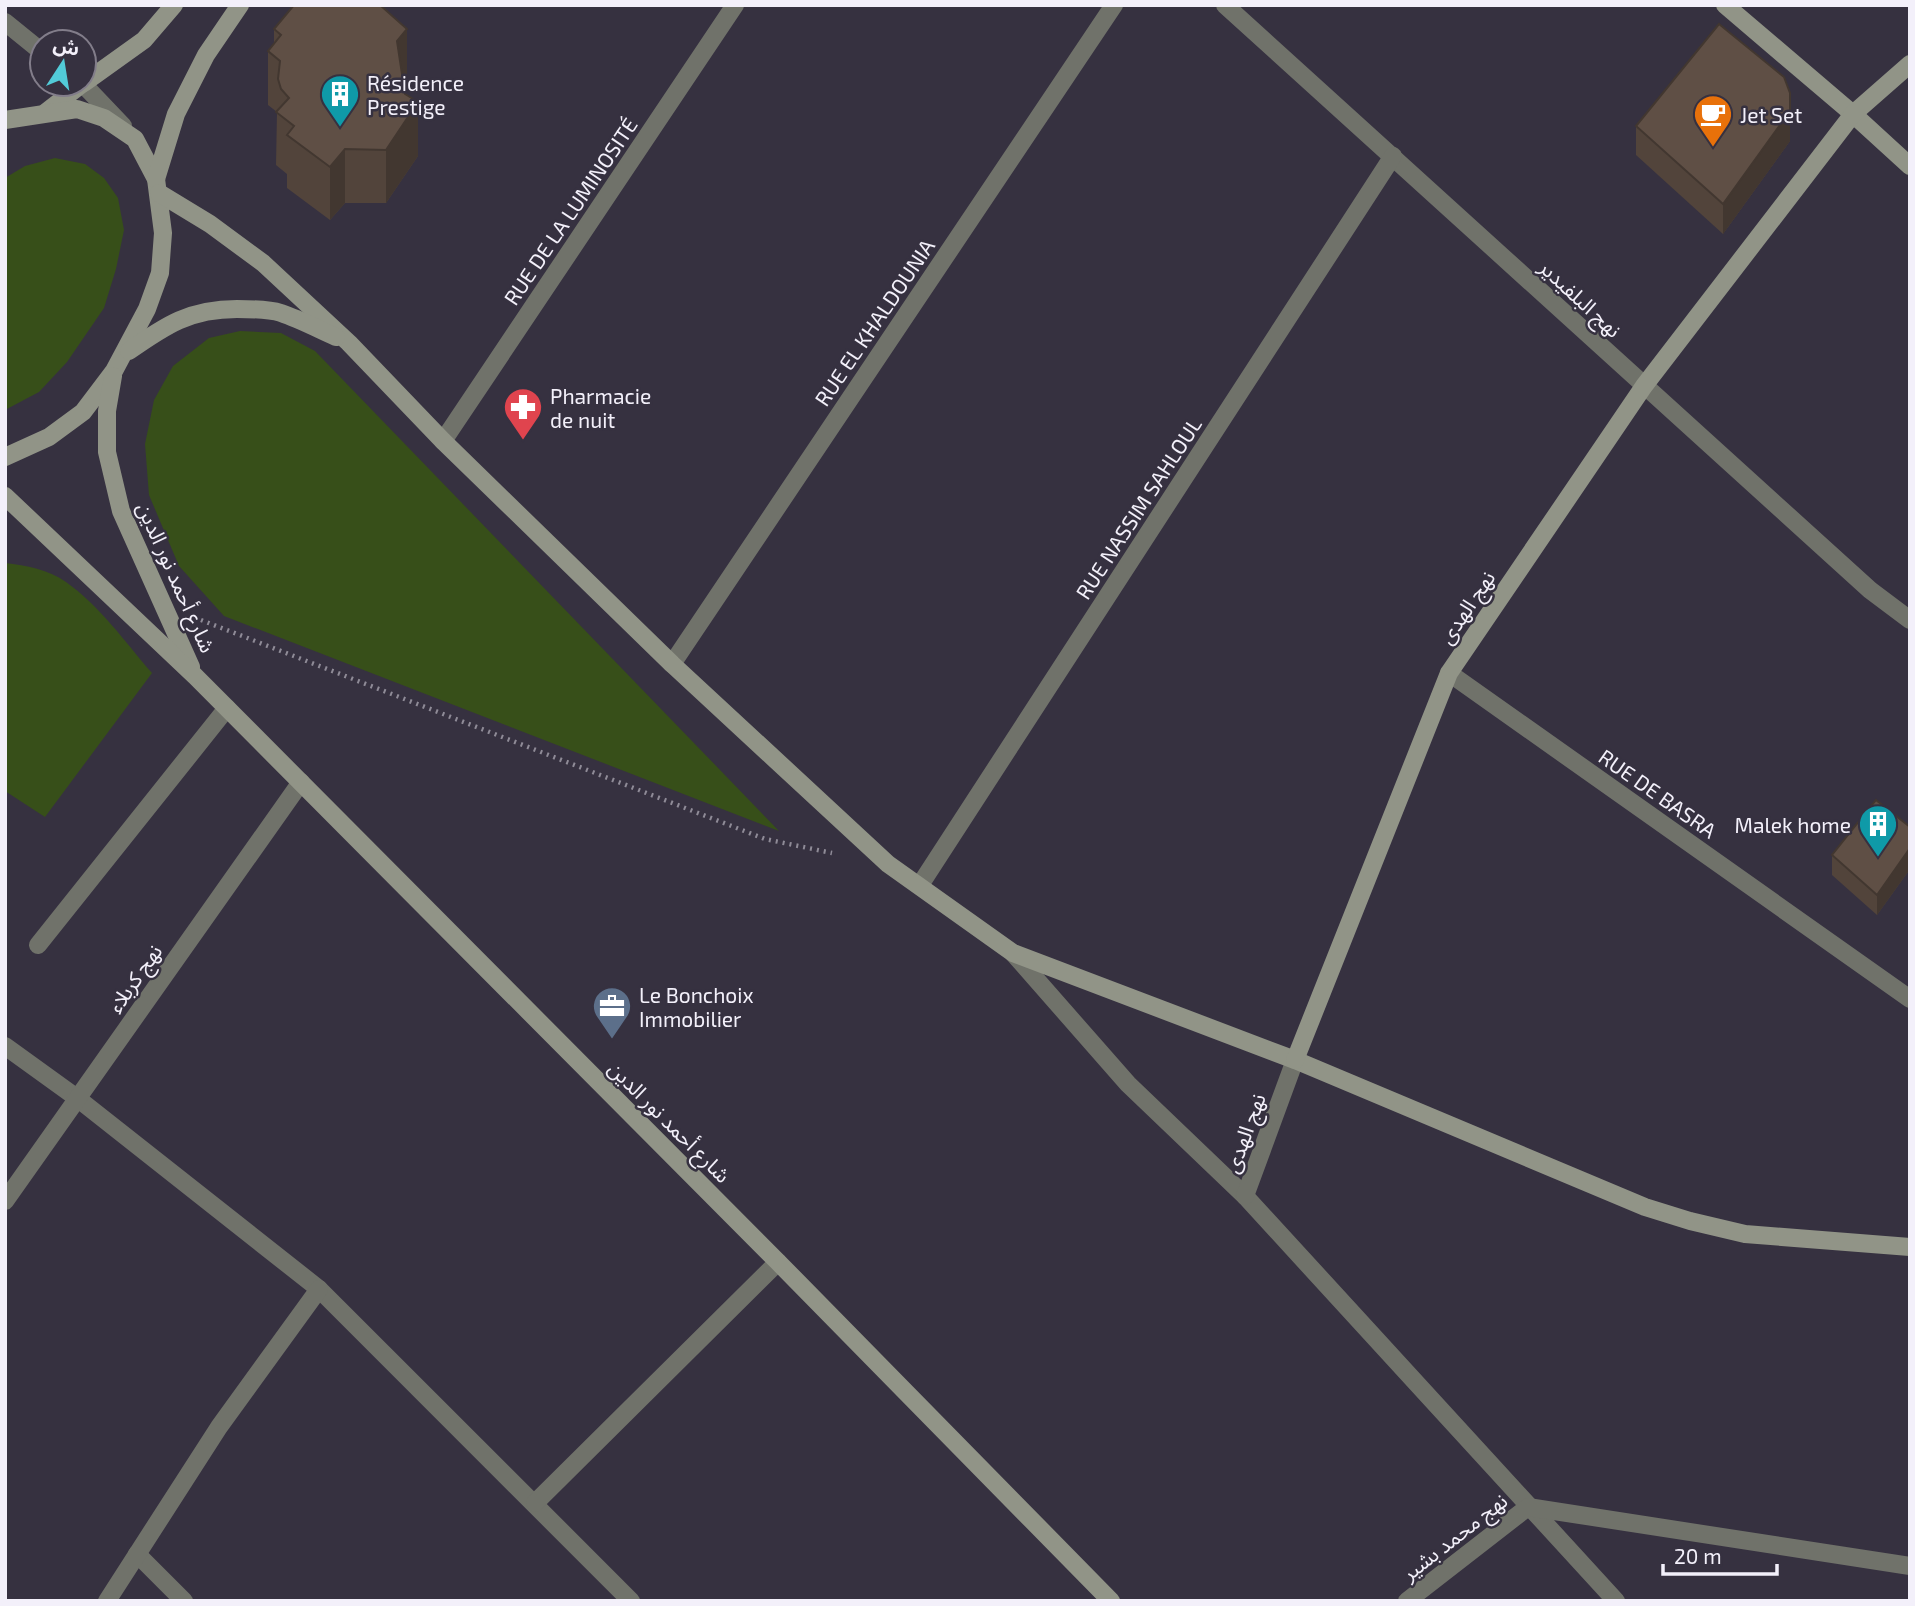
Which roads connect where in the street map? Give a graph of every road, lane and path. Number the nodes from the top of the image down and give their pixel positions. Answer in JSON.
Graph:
{"nodes":[{"id":1,"x":174,"y":5,"type":"edge"},
{"id":2,"x":240,"y":5,"type":"edge"},
{"id":3,"x":735,"y":5,"type":"edge"},
{"id":4,"x":1114,"y":5,"type":"edge"},
{"id":5,"x":1225,"y":5,"type":"edge"},
{"id":6,"x":1725,"y":5,"type":"edge"},
{"id":7,"x":5,"y":22,"type":"edge"},
{"id":8,"x":28,"y":40,"type":"edge"},
{"id":9,"x":1910,"y":64,"type":"edge"},
{"id":10,"x":98,"y":73,"type":"edge"},
{"id":11,"x":64,"y":98,"type":"edge"},
{"id":12,"x":96,"y":98,"type":"edge"},
{"id":13,"x":45,"y":112,"type":"junction"},
{"id":14,"x":1853,"y":114,"type":"junction"},
{"id":15,"x":5,"y":120,"type":"edge"},
{"id":16,"x":135,"y":138,"type":"junction"},
{"id":17,"x":1393,"y":156,"type":"junction"},
{"id":18,"x":1910,"y":166,"type":"edge"},
{"id":19,"x":158,"y":186,"type":"junction"},
{"id":20,"x":349,"y":343,"type":"junction"},
{"id":21,"x":125,"y":354,"type":"junction"},
{"id":22,"x":114,"y":371,"type":"junction"},
{"id":23,"x":1644,"y":386,"type":"junction"},
{"id":24,"x":443,"y":441,"type":"junction"},
{"id":25,"x":5,"y":457,"type":"edge"},
{"id":26,"x":5,"y":496,"type":"edge"},
{"id":27,"x":162,"y":605,"type":"junction"},
{"id":28,"x":1910,"y":620,"type":"edge"},
{"id":29,"x":672,"y":664,"type":"junction"},
{"id":30,"x":1449,"y":673,"type":"junction"},
{"id":31,"x":195,"y":676,"type":"junction"},
{"id":32,"x":227,"y":708,"type":"junction"},
{"id":33,"x":301,"y":782,"type":"junction"},
{"id":34,"x":839,"y":854,"type":"dead end"},
{"id":35,"x":920,"y":885,"type":"junction"},
{"id":36,"x":38,"y":945,"type":"dead end"},
{"id":37,"x":1013,"y":953,"type":"junction"},
{"id":38,"x":1910,"y":999,"type":"edge"},
{"id":39,"x":5,"y":1046,"type":"edge"},
{"id":40,"x":1295,"y":1060,"type":"junction"},
{"id":41,"x":77,"y":1098,"type":"junction"},
{"id":42,"x":1245,"y":1196,"type":"junction"},
{"id":43,"x":5,"y":1201,"type":"edge"},
{"id":44,"x":1910,"y":1247,"type":"edge"},
{"id":45,"x":778,"y":1262,"type":"junction"},
{"id":46,"x":319,"y":1289,"type":"junction"},
{"id":47,"x":535,"y":1503,"type":"junction"},
{"id":48,"x":1528,"y":1507,"type":"junction"},
{"id":49,"x":137,"y":1554,"type":"junction"},
{"id":50,"x":1910,"y":1566,"type":"edge"},
{"id":51,"x":107,"y":1601,"type":"edge"},
{"id":52,"x":184,"y":1601,"type":"edge"},
{"id":53,"x":631,"y":1601,"type":"edge"},
{"id":54,"x":1111,"y":1601,"type":"edge"},
{"id":55,"x":1407,"y":1601,"type":"edge"},
{"id":56,"x":1616,"y":1601,"type":"edge"}],
"edges":[{"from":1,"to":10,"type":"street"},
{"from":2,"to":19,"type":"street"},
{"from":3,"to":24,"type":"street","name":"RUE DE LA LUMINOSITÉ"},
{"from":4,"to":29,"type":"street","name":"RUE EL KHALDOUNIA"},
{"from":5,"to":17,"type":"street","name":"نهج البلفيدير"},
{"from":6,"to":14,"type":"street"},
{"from":7,"to":8,"type":"street"},
{"from":9,"to":14,"type":"street","name":"نهج الهدى"},
{"from":11,"to":13,"type":"street"},
{"from":12,"to":16,"type":"street"},
{"from":13,"to":15,"type":"street"},
{"from":13,"to":16,"type":"street"},
{"from":14,"to":18,"type":"street"},
{"from":14,"to":23,"type":"street","name":"نهج الهدى"},
{"from":16,"to":19,"type":"street"},
{"from":17,"to":23,"type":"street","name":"نهج البلفيدير"},
{"from":17,"to":35,"type":"street","name":"RUE NASSIM SAHLOUL"},
{"from":19,"to":20,"type":"street"},
{"from":19,"to":21,"type":"street"},
{"from":20,"to":21,"type":"street"},
{"from":20,"to":24,"type":"street"},
{"from":21,"to":22,"type":"street"},
{"from":22,"to":25,"type":"street"},
{"from":22,"to":27,"type":"street","name":"شارع أحمد نور الدين"},
{"from":23,"to":28,"type":"street","name":"نهج البلفيدير"},
{"from":23,"to":30,"type":"street","name":"نهج الهدى"},
{"from":24,"to":29,"type":"street"},
{"from":26,"to":31,"type":"street","name":"شارع أحمد نور الدين"},
{"from":27,"to":31,"type":"street","name":"شارع أحمد نور الدين"},
{"from":27,"to":34,"type":"path"},
{"from":29,"to":35,"type":"street"},
{"from":30,"to":38,"type":"street","name":"RUE DE BASRA"},
{"from":30,"to":40,"type":"street","name":"نهج الهدى"},
{"from":31,"to":32,"type":"street","name":"شارع أحمد نور الدين"},
{"from":32,"to":33,"type":"street","name":"شارع أحمد نور الدين"},
{"from":32,"to":36,"type":"street"},
{"from":33,"to":41,"type":"street","name":"نهج كربلاء"},
{"from":33,"to":45,"type":"street","name":"شارع أحمد نور الدين"},
{"from":35,"to":37,"type":"street"},
{"from":37,"to":40,"type":"street"},
{"from":37,"to":42,"type":"street"},
{"from":39,"to":41,"type":"street"},
{"from":40,"to":42,"type":"street","name":"نهج الهدى"},
{"from":40,"to":44,"type":"street"},
{"from":41,"to":43,"type":"street","name":"نهج كربلاء"},
{"from":41,"to":46,"type":"street"},
{"from":42,"to":48,"type":"street"},
{"from":45,"to":47,"type":"street"},
{"from":45,"to":54,"type":"street","name":"شارع أحمد نور الدين"},
{"from":46,"to":47,"type":"street"},
{"from":46,"to":49,"type":"street"},
{"from":47,"to":53,"type":"street"},
{"from":48,"to":50,"type":"street"},
{"from":48,"to":55,"type":"street","name":"نهج محمد بشير"},
{"from":48,"to":56,"type":"street"},
{"from":49,"to":51,"type":"street"},
{"from":49,"to":52,"type":"street"}]}
